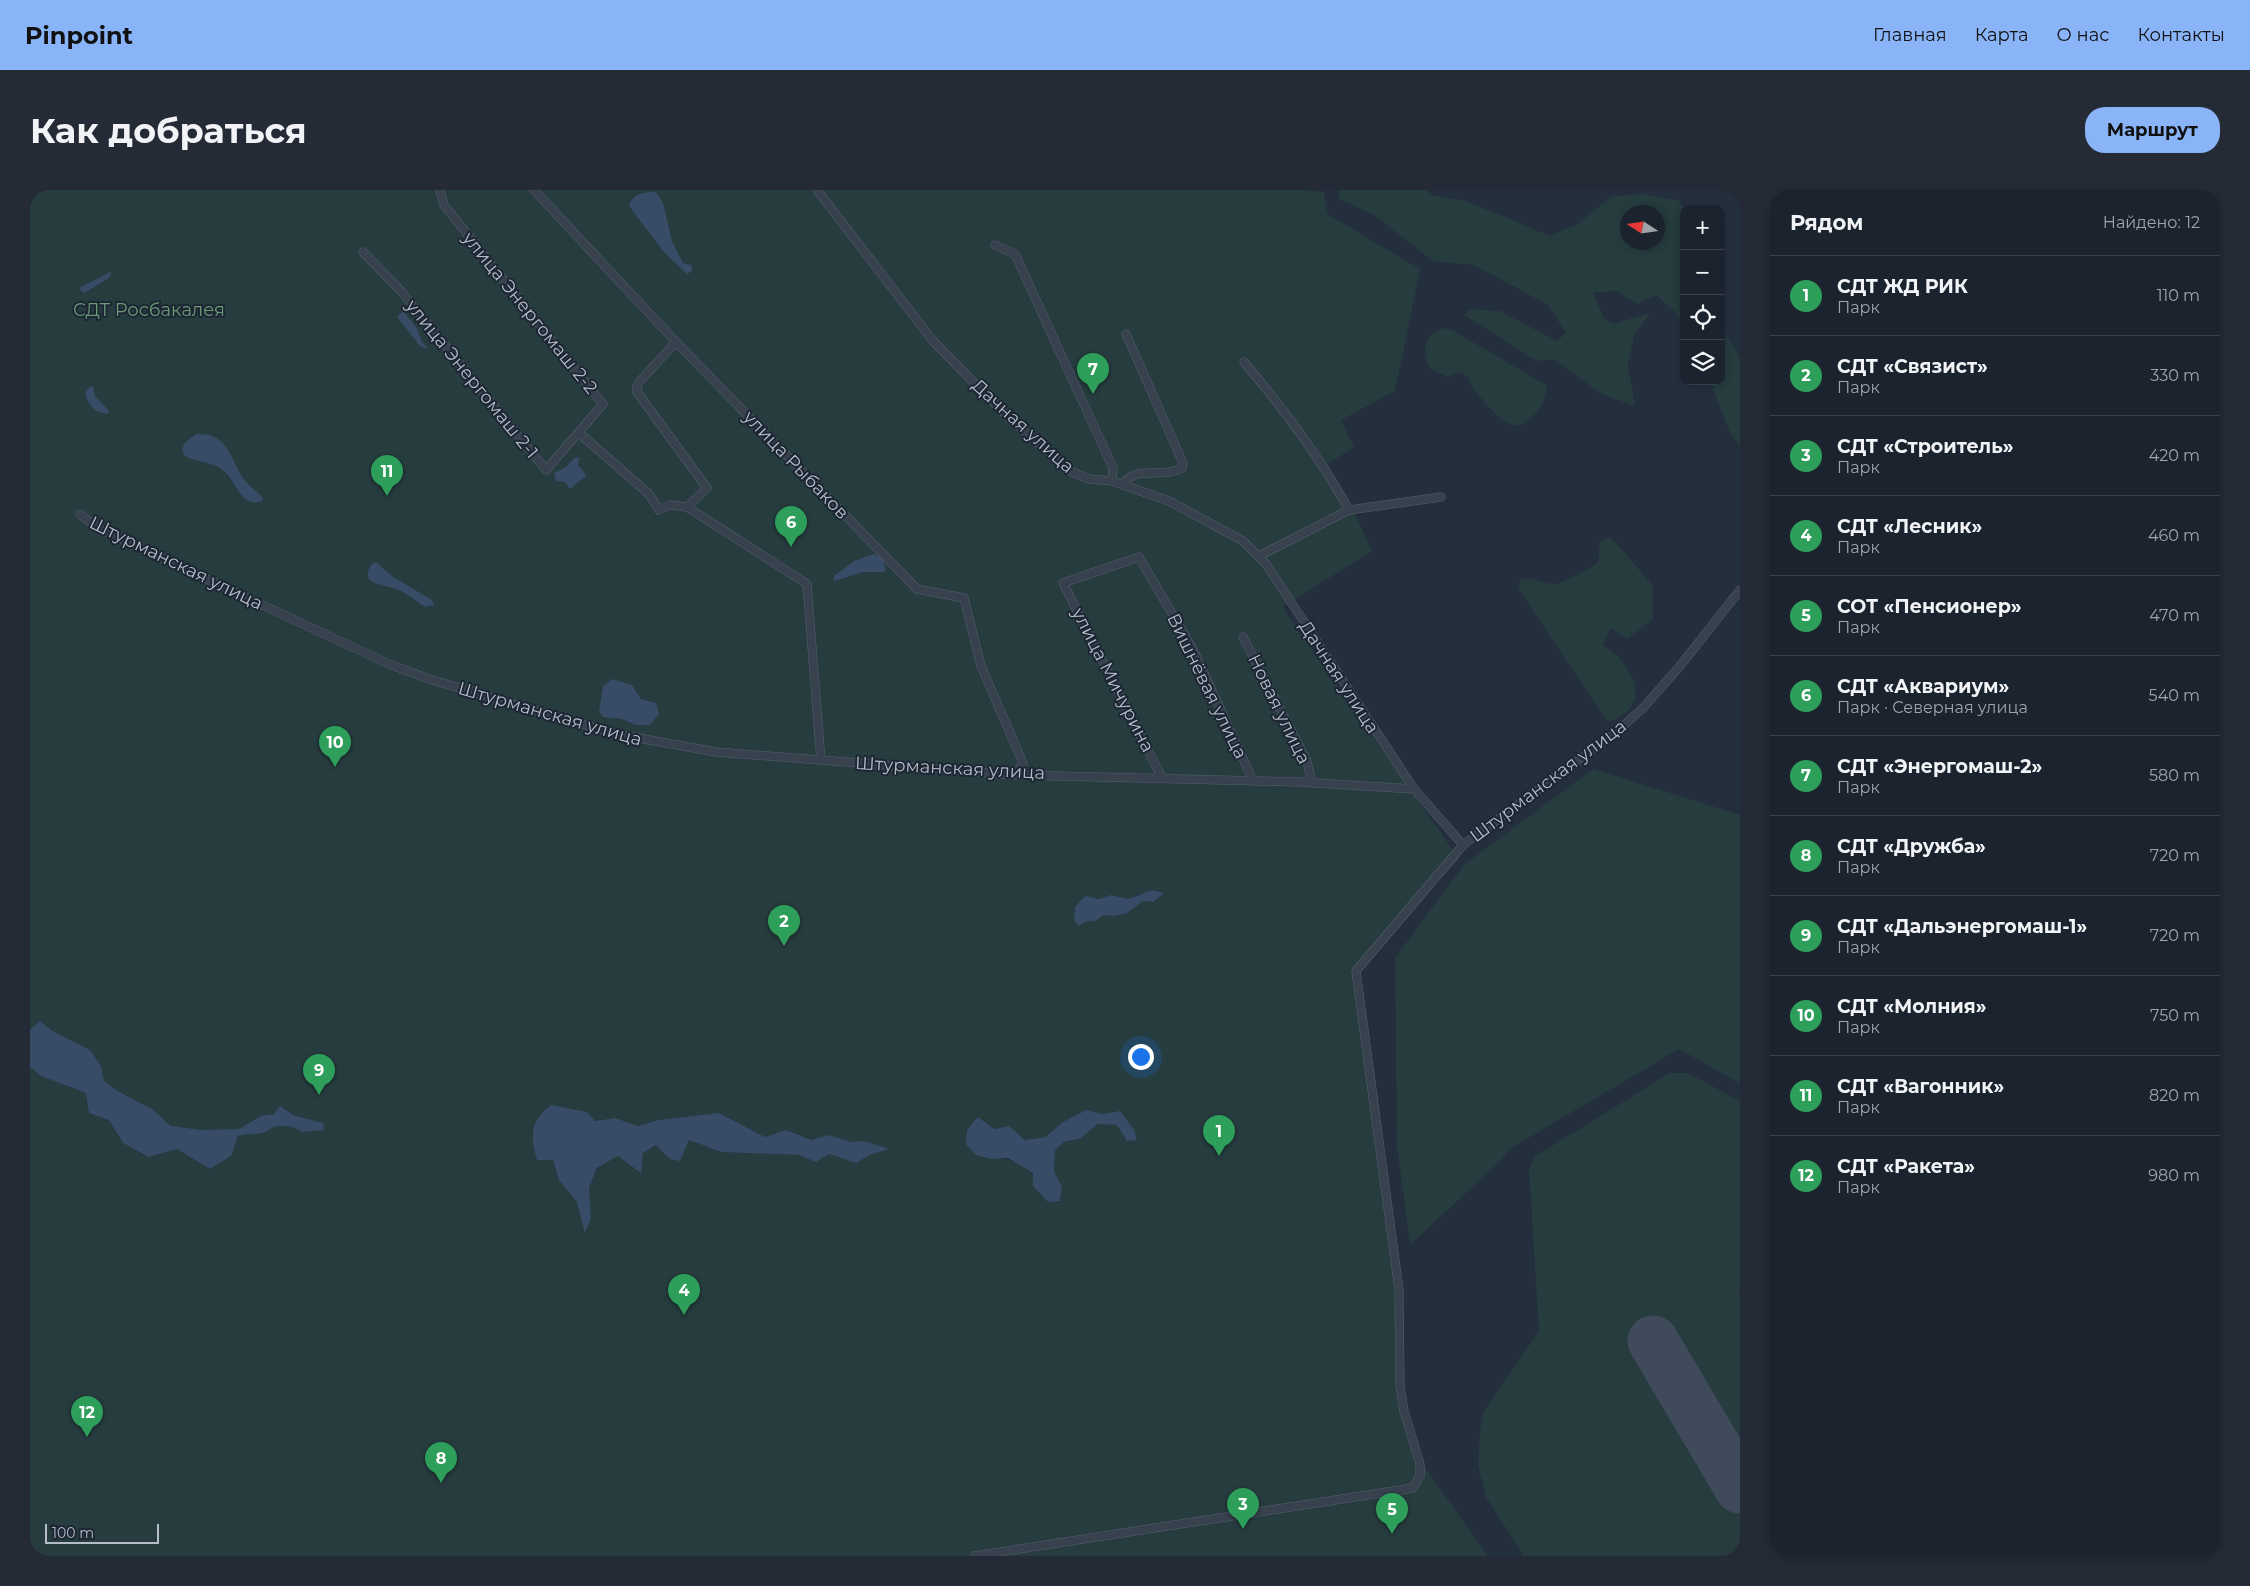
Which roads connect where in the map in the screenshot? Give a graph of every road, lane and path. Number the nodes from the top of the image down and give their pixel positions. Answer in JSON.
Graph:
{"nodes":[{"id":1,"x":440,"y":190,"type":"edge"},
{"id":2,"x":534,"y":190,"type":"edge"},
{"id":3,"x":817,"y":190,"type":"edge"},
{"id":4,"x":995,"y":245,"type":"dead end"},
{"id":5,"x":363,"y":252,"type":"dead end"},
{"id":6,"x":1126,"y":334,"type":"dead end"},
{"id":7,"x":676,"y":342,"type":"junction"},
{"id":8,"x":1244,"y":362,"type":"dead end"},
{"id":9,"x":579,"y":433,"type":"junction"},
{"id":10,"x":1112,"y":481,"type":"junction"},
{"id":11,"x":1122,"y":485,"type":"junction"},
{"id":12,"x":1441,"y":497,"type":"dead end"},
{"id":13,"x":687,"y":506,"type":"junction"},
{"id":14,"x":1349,"y":510,"type":"junction"},
{"id":15,"x":80,"y":514,"type":"dead end"},
{"id":16,"x":1259,"y":556,"type":"junction"},
{"id":17,"x":1063,"y":583,"type":"joint"},
{"id":18,"x":1740,"y":590,"type":"edge"},
{"id":19,"x":1243,"y":637,"type":"dead end"},
{"id":20,"x":821,"y":760,"type":"junction"},
{"id":21,"x":1015,"y":775,"type":"junction"},
{"id":22,"x":1162,"y":778,"type":"junction"},
{"id":23,"x":1253,"y":781,"type":"junction"},
{"id":24,"x":1312,"y":783,"type":"junction"},
{"id":25,"x":1414,"y":790,"type":"junction"},
{"id":26,"x":1463,"y":845,"type":"junction"},
{"id":27,"x":974,"y":1556,"type":"edge"}],
"edges":[{"from":1,"to":9,"type":"street","name":"улица Энергомаш 2-2"},
{"from":2,"to":7,"type":"street","name":"улица Рыбаков"},
{"from":3,"to":10,"type":"street","name":"Дачная улица"},
{"from":4,"to":10,"type":"street"},
{"from":5,"to":9,"type":"street","name":"улица Энергомаш 2-1"},
{"from":6,"to":11,"type":"street"},
{"from":7,"to":13,"type":"street"},
{"from":7,"to":21,"type":"street","name":"улица Рыбаков"},
{"from":8,"to":14,"type":"street"},
{"from":9,"to":13,"type":"street"},
{"from":10,"to":11,"type":"street","name":"Дачная улица"},
{"from":11,"to":16,"type":"street","name":"Дачная улица"},
{"from":12,"to":14,"type":"street"},
{"from":13,"to":20,"type":"street"},
{"from":14,"to":16,"type":"street"},
{"from":15,"to":20,"type":"street","name":"Штурманская улица"},
{"from":16,"to":25,"type":"street","name":"Дачная улица"},
{"from":17,"to":22,"type":"street","name":"улица Мичурина"},
{"from":17,"to":23,"type":"street","name":"Вишнёвая улица"},
{"from":18,"to":26,"type":"street","name":"Штурманская улица"},
{"from":19,"to":24,"type":"street","name":"Новая улица"},
{"from":20,"to":21,"type":"street","name":"Штурманская улица"},
{"from":21,"to":22,"type":"street","name":"Штурманская улица"},
{"from":22,"to":23,"type":"street","name":"Штурманская улица"},
{"from":23,"to":24,"type":"street","name":"Штурманская улица"},
{"from":24,"to":25,"type":"street","name":"Штурманская улица"},
{"from":25,"to":26,"type":"street","name":"Штурманская улица"},
{"from":26,"to":27,"type":"street"}]}
